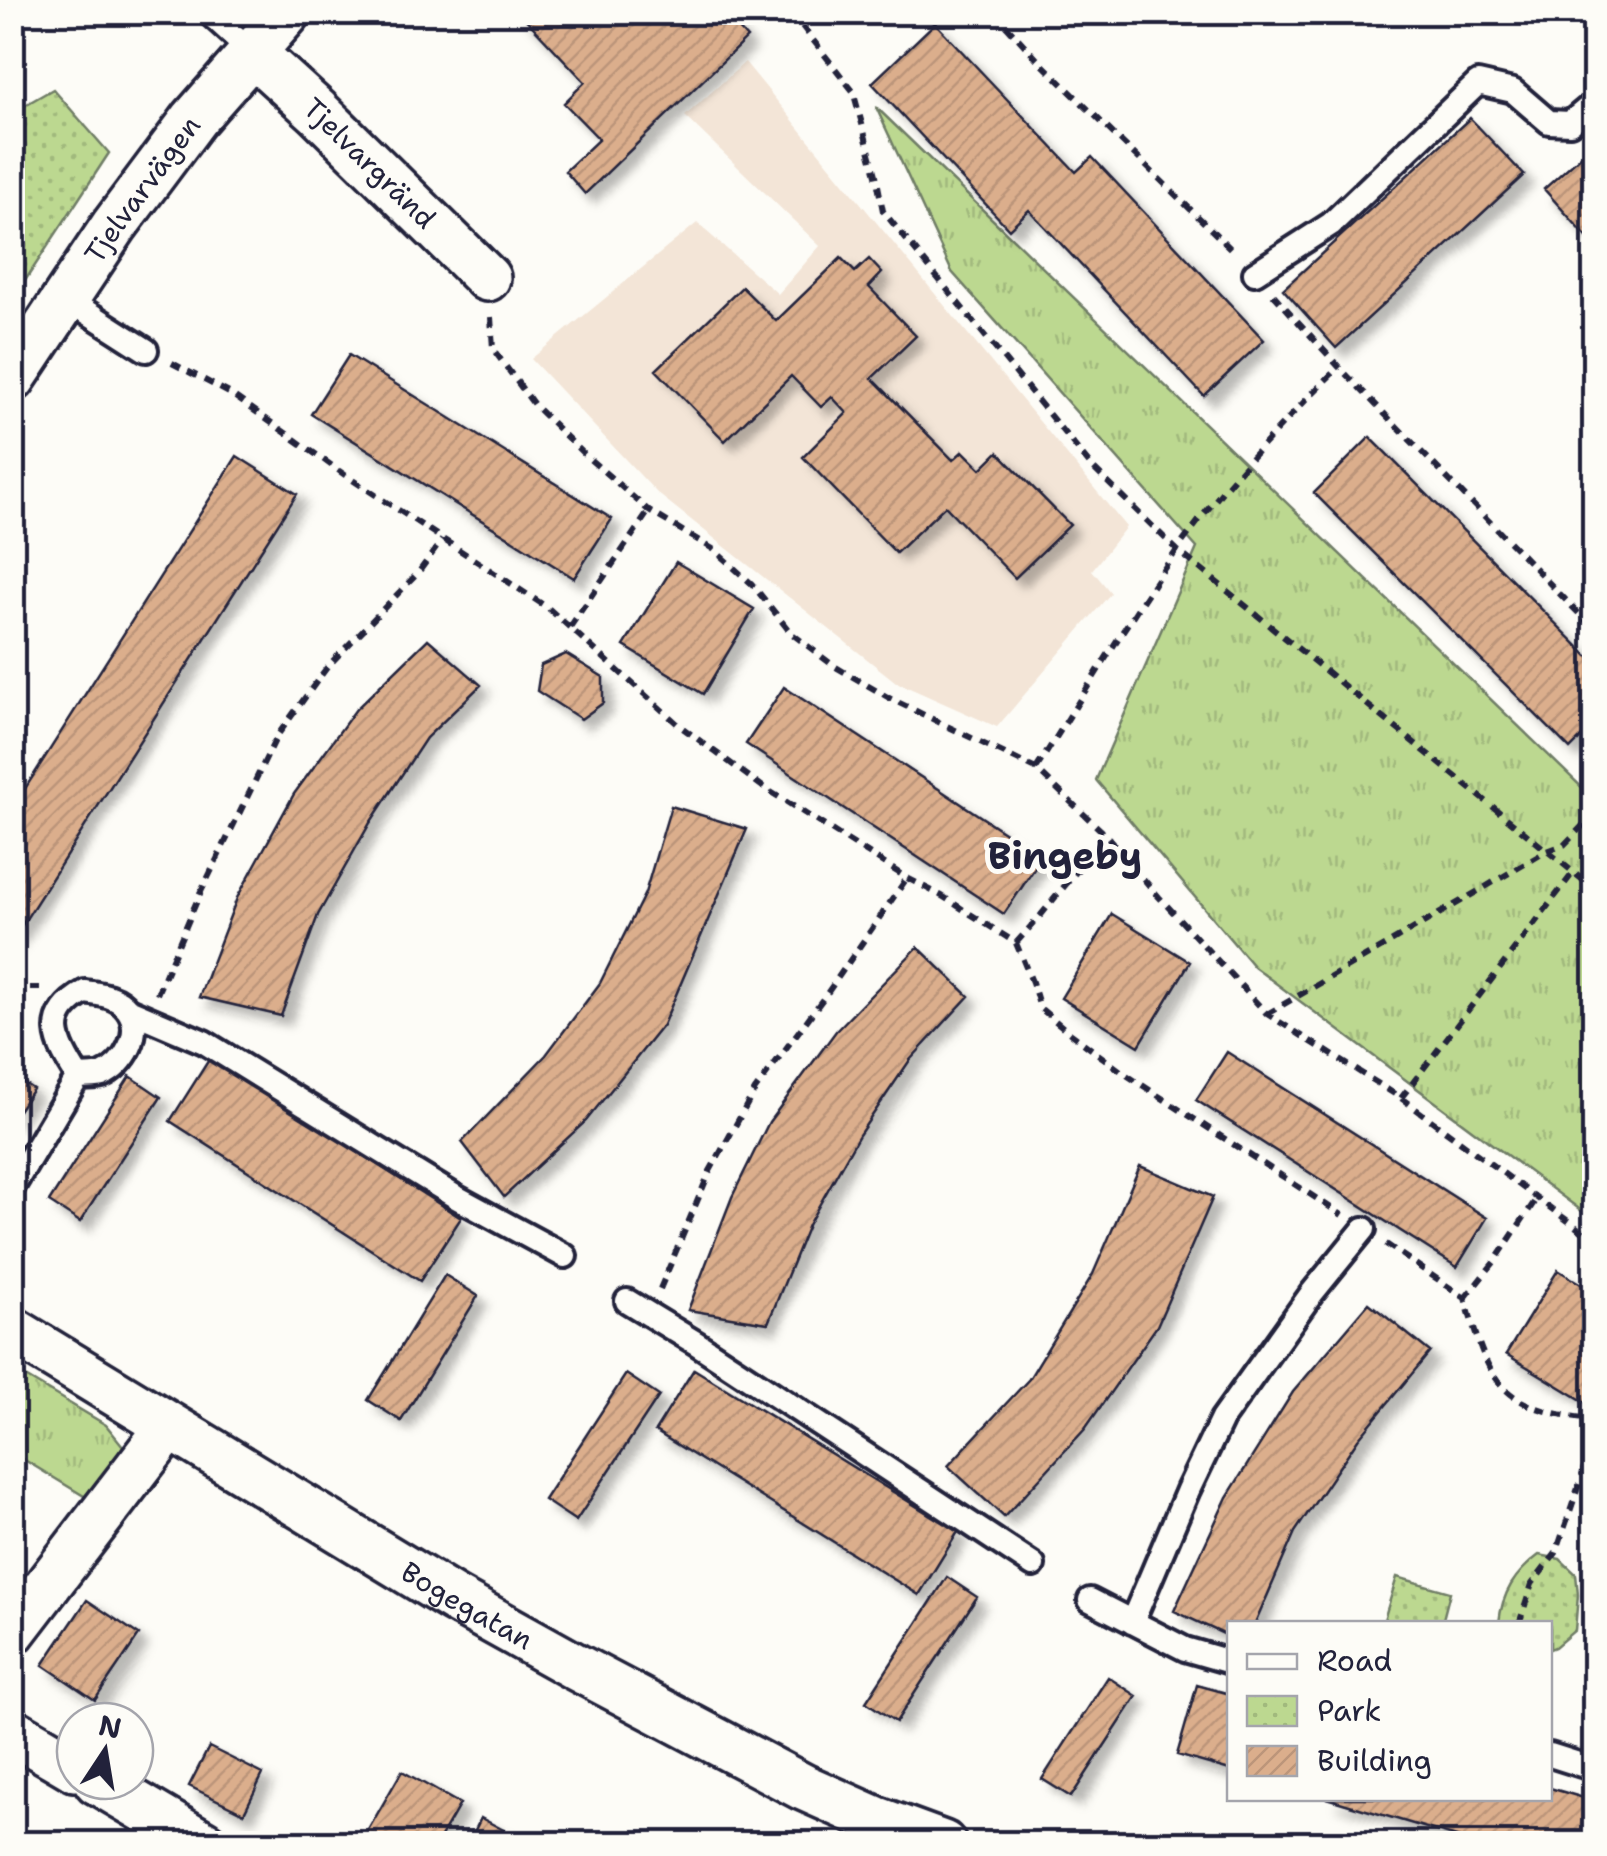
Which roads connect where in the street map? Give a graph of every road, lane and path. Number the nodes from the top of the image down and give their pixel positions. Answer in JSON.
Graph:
{"nodes":[{"id":1,"x":208,"y":12,"type":"edge"},
{"id":2,"x":288,"y":12,"type":"edge"},
{"id":3,"x":994,"y":12,"type":"edge"},
{"id":4,"x":793,"y":13,"type":"edge"},
{"id":5,"x":252,"y":52,"type":"junction"},
{"id":6,"x":1594,"y":102,"type":"edge"},
{"id":7,"x":1255,"y":273,"type":"junction"},
{"id":8,"x":487,"y":278,"type":"joint"},
{"id":9,"x":65,"y":298,"type":"junction"},
{"id":10,"x":146,"y":350,"type":"joint"},
{"id":11,"x":1340,"y":367,"type":"junction"},
{"id":12,"x":12,"y":379,"type":"edge"},
{"id":13,"x":649,"y":511,"type":"junction"},
{"id":14,"x":442,"y":540,"type":"junction"},
{"id":15,"x":1177,"y":550,"type":"junction"},
{"id":16,"x":570,"y":627,"type":"junction"},
{"id":17,"x":1594,"y":629,"type":"edge"},
{"id":18,"x":1036,"y":769,"type":"junction"},
{"id":19,"x":1594,"y":814,"type":"edge"},
{"id":20,"x":1106,"y":835,"type":"junction"},
{"id":21,"x":1547,"y":851,"type":"junction"},
{"id":22,"x":1574,"y":872,"type":"junction"},
{"id":23,"x":907,"y":878,"type":"junction"},
{"id":24,"x":1594,"y":889,"type":"edge"},
{"id":25,"x":1016,"y":942,"type":"junction"},
{"id":26,"x":138,"y":1014,"type":"junction"},
{"id":27,"x":1268,"y":1014,"type":"junction"},
{"id":28,"x":78,"y":1077,"type":"junction"},
{"id":29,"x":1401,"y":1098,"type":"junction"},
{"id":30,"x":12,"y":1188,"type":"edge"},
{"id":31,"x":1536,"y":1198,"type":"junction"},
{"id":32,"x":1364,"y":1229,"type":"junction"},
{"id":33,"x":1594,"y":1240,"type":"edge"},
{"id":34,"x":565,"y":1256,"type":"dead end"},
{"id":35,"x":1465,"y":1298,"type":"junction"},
{"id":36,"x":627,"y":1301,"type":"dead end"},
{"id":37,"x":650,"y":1314,"type":"junction"},
{"id":38,"x":12,"y":1330,"type":"edge"},
{"id":39,"x":1594,"y":1420,"type":"edge"},
{"id":40,"x":169,"y":1427,"type":"junction"},
{"id":41,"x":1033,"y":1565,"type":"dead end"},
{"id":42,"x":1090,"y":1600,"type":"dead end"},
{"id":43,"x":1520,"y":1621,"type":"edge"},
{"id":44,"x":1132,"y":1622,"type":"junction"},
{"id":45,"x":12,"y":1632,"type":"edge"},
{"id":46,"x":1227,"y":1661,"type":"edge"},
{"id":47,"x":12,"y":1731,"type":"edge"},
{"id":48,"x":55,"y":1756,"type":"edge"},
{"id":49,"x":1552,"y":1756,"type":"edge"},
{"id":50,"x":1594,"y":1768,"type":"edge"},
{"id":51,"x":132,"y":1801,"type":"edge"},
{"id":52,"x":204,"y":1844,"type":"edge"},
{"id":53,"x":942,"y":1844,"type":"edge"}],
"edges":[{"from":1,"to":5,"type":"lane"},
{"from":2,"to":5,"type":"street","name":"Tjelvarvägen"},
{"from":3,"to":7,"type":"path"},
{"from":4,"to":15,"type":"path"},
{"from":5,"to":8,"type":"street","name":"Tjelvargränd"},
{"from":5,"to":9,"type":"street","name":"Tjelvarvägen"},
{"from":6,"to":7,"type":"lane"},
{"from":7,"to":11,"type":"path"},
{"from":8,"to":13,"type":"path"},
{"from":9,"to":10,"type":"lane"},
{"from":9,"to":12,"type":"street","name":"Tjelvarvägen"},
{"from":10,"to":14,"type":"path"},
{"from":11,"to":15,"type":"path"},
{"from":11,"to":17,"type":"path"},
{"from":13,"to":16,"type":"path"},
{"from":13,"to":18,"type":"path"},
{"from":14,"to":16,"type":"path"},
{"from":14,"to":26,"type":"path"},
{"from":15,"to":18,"type":"path"},
{"from":15,"to":21,"type":"path"},
{"from":16,"to":23,"type":"path"},
{"from":18,"to":20,"type":"path"},
{"from":19,"to":21,"type":"path"},
{"from":20,"to":25,"type":"path"},
{"from":20,"to":27,"type":"path"},
{"from":21,"to":22,"type":"path"},
{"from":21,"to":27,"type":"path"},
{"from":22,"to":24,"type":"path"},
{"from":22,"to":29,"type":"path"},
{"from":23,"to":25,"type":"path"},
{"from":23,"to":37,"type":"path"},
{"from":25,"to":32,"type":"path"},
{"from":26,"to":28,"type":"lane"},
{"from":26,"to":28,"type":"lane"},
{"from":26,"to":34,"type":"lane"},
{"from":27,"to":29,"type":"path"},
{"from":28,"to":30,"type":"lane"},
{"from":29,"to":31,"type":"path"},
{"from":31,"to":33,"type":"path"},
{"from":31,"to":35,"type":"path"},
{"from":32,"to":35,"type":"path"},
{"from":32,"to":44,"type":"lane"},
{"from":35,"to":39,"type":"path"},
{"from":36,"to":37,"type":"lane"},
{"from":37,"to":41,"type":"lane"},
{"from":38,"to":40,"type":"street","name":"Bogegatan"},
{"from":39,"to":43,"type":"path"},
{"from":40,"to":45,"type":"street"},
{"from":40,"to":53,"type":"street","name":"Bogegatan"},
{"from":42,"to":44,"type":"lane"},
{"from":44,"to":46,"type":"lane"},
{"from":47,"to":48,"type":"street"},
{"from":49,"to":50,"type":"lane"},
{"from":51,"to":52,"type":"street"}]}
